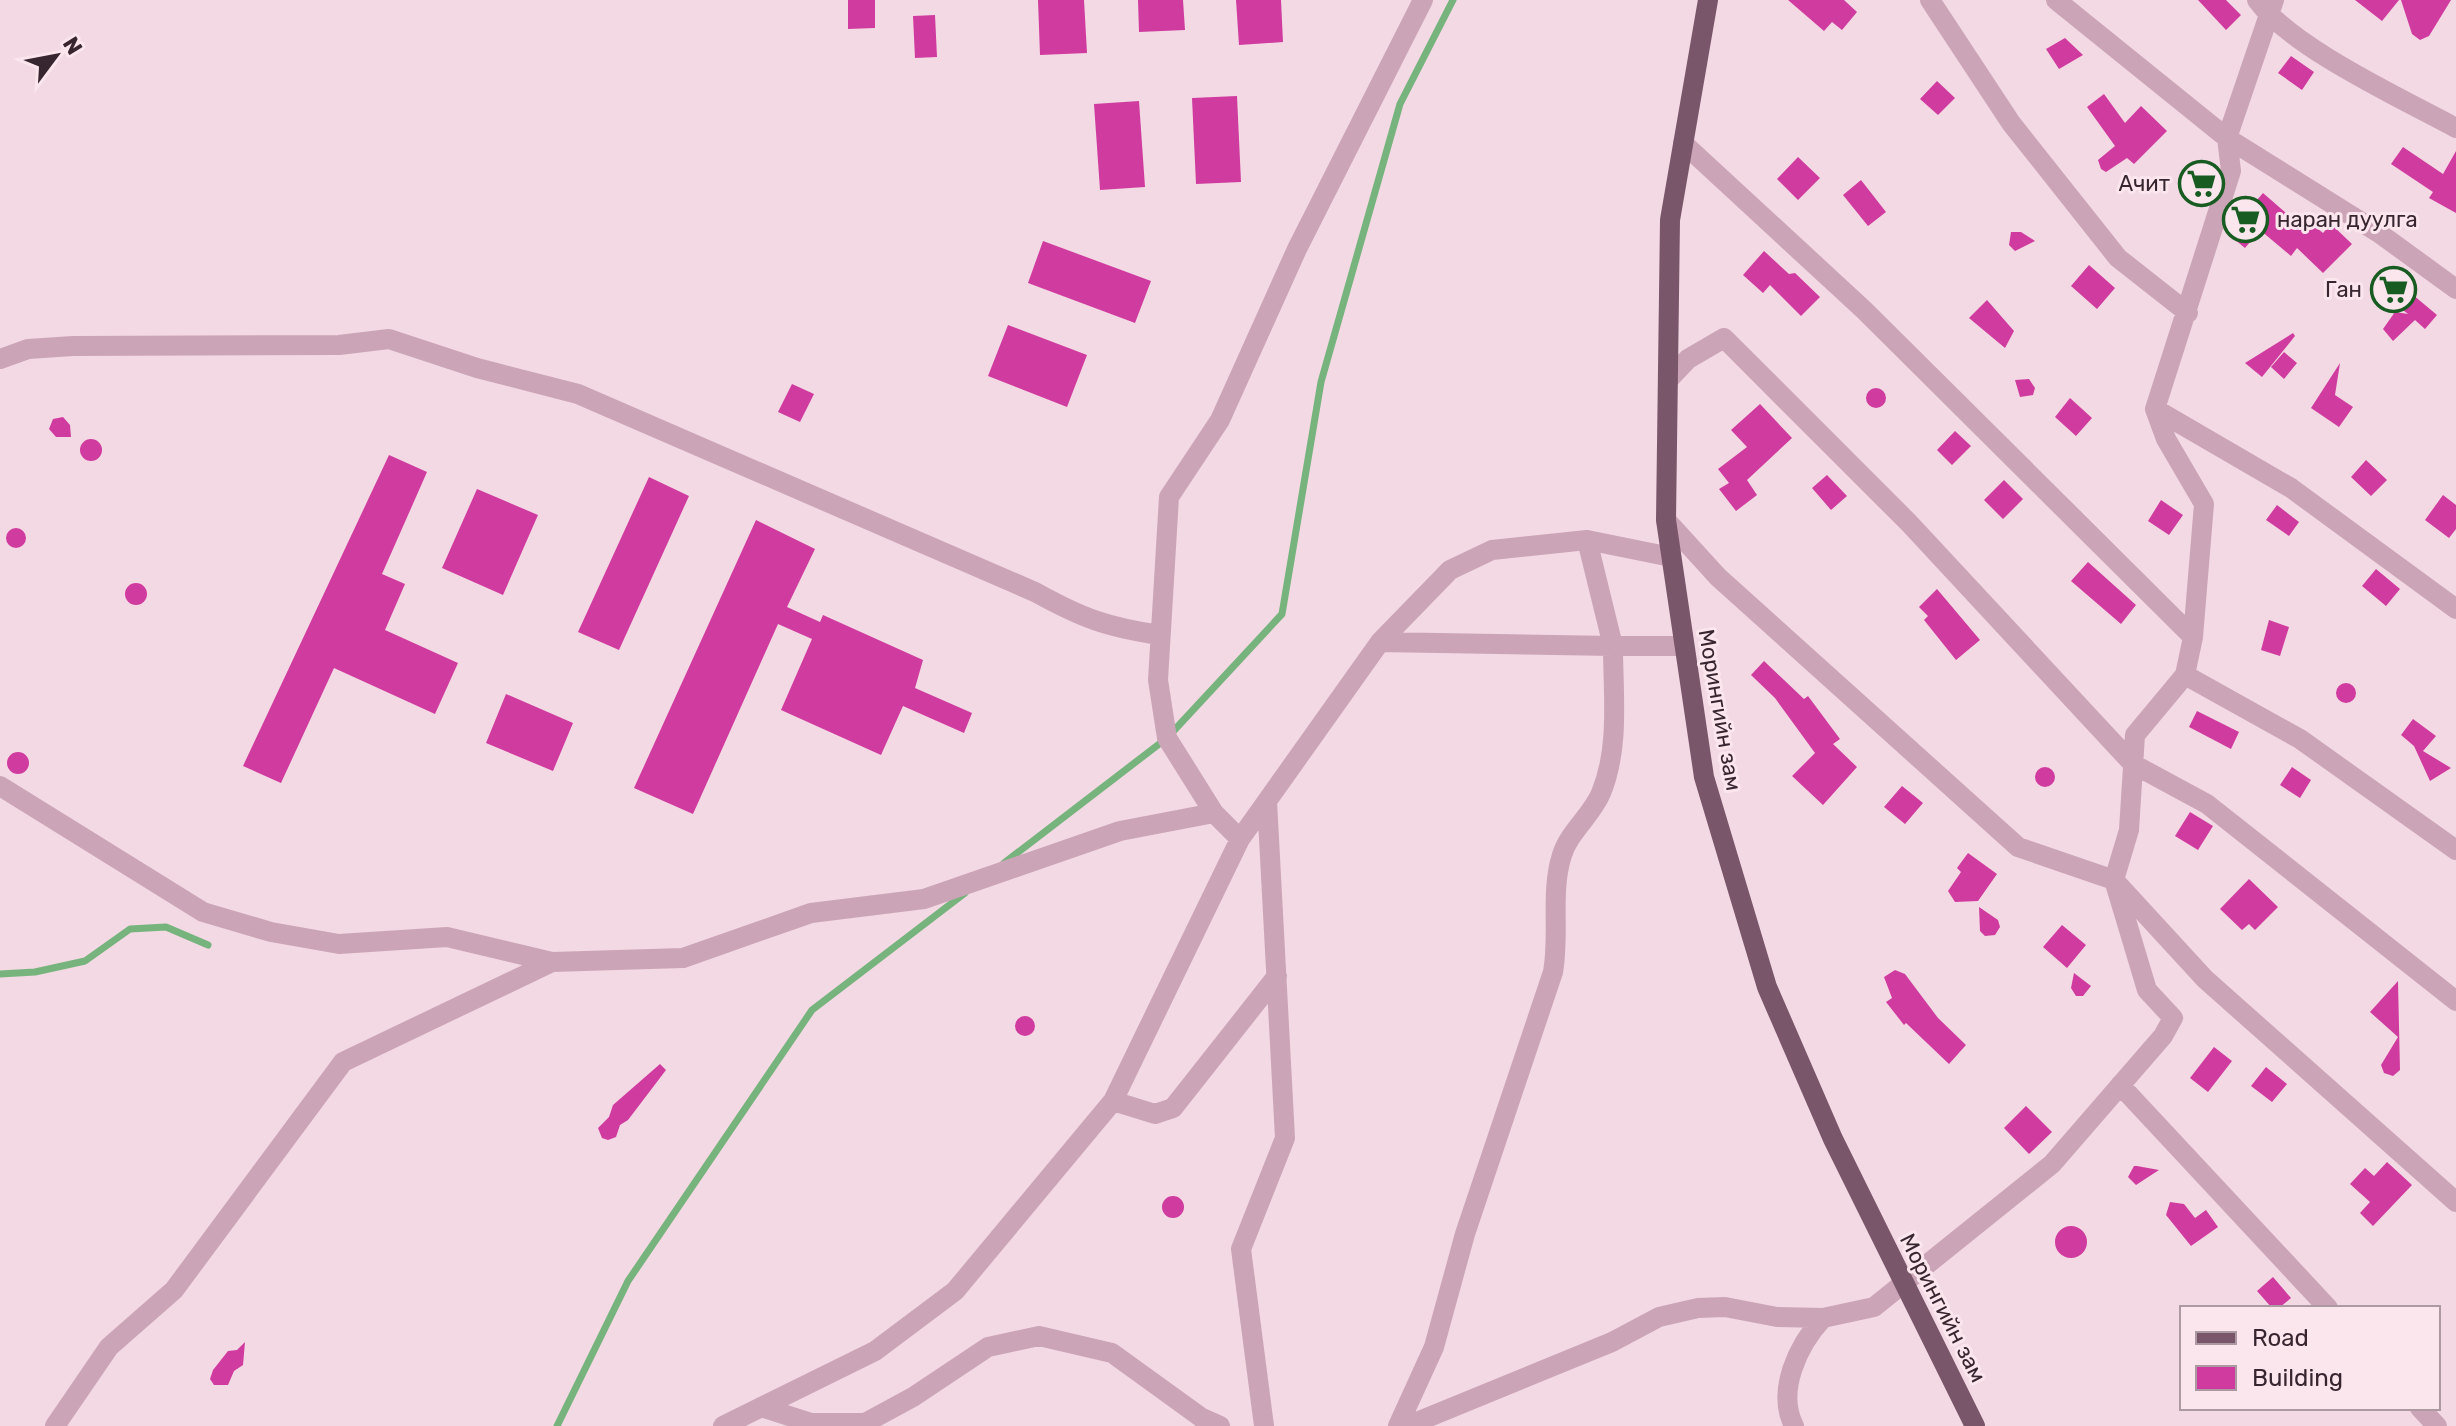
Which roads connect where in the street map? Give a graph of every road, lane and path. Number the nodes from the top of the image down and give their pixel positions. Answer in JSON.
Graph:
{"nodes":[{"id":1,"x":1423,"y":0,"type":"edge"},
{"id":2,"x":1708,"y":0,"type":"edge"},
{"id":3,"x":1930,"y":0,"type":"edge"},
{"id":4,"x":2056,"y":0,"type":"edge"},
{"id":5,"x":2267,"y":5,"type":"edge"},
{"id":6,"x":2456,"y":128,"type":"edge"},
{"id":7,"x":2227,"y":138,"type":"junction"},
{"id":8,"x":1683,"y":143,"type":"junction"},
{"id":9,"x":2456,"y":289,"type":"edge"},
{"id":10,"x":2188,"y":313,"type":"junction"},
{"id":11,"x":0,"y":359,"type":"edge"},
{"id":12,"x":1669,"y":379,"type":"junction"},
{"id":13,"x":2155,"y":409,"type":"junction"},
{"id":14,"x":1666,"y":520,"type":"junction"},
{"id":15,"x":1587,"y":540,"type":"junction"},
{"id":16,"x":1671,"y":557,"type":"junction"},
{"id":17,"x":2456,"y":609,"type":"edge"},
{"id":18,"x":1160,"y":635,"type":"junction"},
{"id":19,"x":2193,"y":637,"type":"junction"},
{"id":20,"x":1380,"y":642,"type":"junction"},
{"id":21,"x":1613,"y":646,"type":"junction"},
{"id":22,"x":1683,"y":646,"type":"junction"},
{"id":23,"x":2185,"y":675,"type":"junction"},
{"id":24,"x":2133,"y":764,"type":"junction"},
{"id":25,"x":0,"y":786,"type":"edge"},
{"id":26,"x":1267,"y":801,"type":"junction"},
{"id":27,"x":1214,"y":813,"type":"junction"},
{"id":28,"x":1240,"y":839,"type":"junction"},
{"id":29,"x":2456,"y":850,"type":"edge"},
{"id":30,"x":2114,"y":880,"type":"junction"},
{"id":31,"x":552,"y":962,"type":"junction"},
{"id":32,"x":1277,"y":976,"type":"junction"},
{"id":33,"x":2456,"y":1001,"type":"edge"},
{"id":34,"x":2120,"y":1085,"type":"junction"},
{"id":35,"x":1113,"y":1101,"type":"junction"},
{"id":36,"x":2456,"y":1202,"type":"edge"},
{"id":37,"x":1903,"y":1283,"type":"junction"},
{"id":38,"x":2326,"y":1306,"type":"edge"},
{"id":39,"x":1823,"y":1318,"type":"junction"},
{"id":40,"x":761,"y":1407,"type":"junction"},
{"id":41,"x":2422,"y":1410,"type":"edge"},
{"id":42,"x":55,"y":1426,"type":"edge"},
{"id":43,"x":723,"y":1426,"type":"edge"},
{"id":44,"x":1220,"y":1426,"type":"edge"},
{"id":45,"x":1264,"y":1426,"type":"edge"},
{"id":46,"x":1398,"y":1426,"type":"edge"},
{"id":47,"x":1407,"y":1426,"type":"edge"},
{"id":48,"x":1794,"y":1426,"type":"edge"},
{"id":49,"x":1975,"y":1426,"type":"edge"},
{"id":50,"x":2437,"y":1426,"type":"edge"}],
"edges":[{"from":1,"to":18,"type":"street"},
{"from":2,"to":8,"type":"main road","name":"Морингийн зам"},
{"from":3,"to":10,"type":"street"},
{"from":4,"to":7,"type":"street"},
{"from":5,"to":6,"type":"street"},
{"from":5,"to":7,"type":"street"},
{"from":7,"to":9,"type":"street"},
{"from":7,"to":10,"type":"street"},
{"from":8,"to":12,"type":"main road","name":"Морингийн зам"},
{"from":8,"to":19,"type":"street"},
{"from":10,"to":13,"type":"street"},
{"from":11,"to":18,"type":"street"},
{"from":12,"to":14,"type":"main road","name":"Морингийн зам"},
{"from":12,"to":24,"type":"street"},
{"from":13,"to":17,"type":"street"},
{"from":13,"to":19,"type":"street"},
{"from":14,"to":16,"type":"main road","name":"Морингийн зам"},
{"from":14,"to":30,"type":"street"},
{"from":15,"to":16,"type":"street"},
{"from":15,"to":20,"type":"street"},
{"from":15,"to":21,"type":"street"},
{"from":16,"to":22,"type":"main road","name":"Морингийн зам"},
{"from":18,"to":27,"type":"street"},
{"from":19,"to":23,"type":"street"},
{"from":20,"to":21,"type":"street"},
{"from":20,"to":26,"type":"street"},
{"from":21,"to":22,"type":"street"},
{"from":21,"to":46,"type":"street"},
{"from":22,"to":37,"type":"main road","name":"Морингийн зам"},
{"from":23,"to":24,"type":"street"},
{"from":23,"to":29,"type":"street"},
{"from":24,"to":30,"type":"street"},
{"from":24,"to":33,"type":"street"},
{"from":25,"to":31,"type":"street"},
{"from":26,"to":28,"type":"street"},
{"from":26,"to":32,"type":"street"},
{"from":27,"to":28,"type":"street"},
{"from":27,"to":31,"type":"street"},
{"from":28,"to":35,"type":"street"},
{"from":30,"to":34,"type":"street"},
{"from":30,"to":36,"type":"street"},
{"from":31,"to":42,"type":"street"},
{"from":32,"to":35,"type":"street"},
{"from":32,"to":45,"type":"street"},
{"from":34,"to":37,"type":"street"},
{"from":34,"to":38,"type":"street"},
{"from":35,"to":40,"type":"street"},
{"from":37,"to":39,"type":"street"},
{"from":37,"to":49,"type":"main road","name":"Морингийн зам"},
{"from":39,"to":47,"type":"street"},
{"from":39,"to":48,"type":"street"},
{"from":40,"to":43,"type":"street"},
{"from":40,"to":44,"type":"street"},
{"from":41,"to":50,"type":"street"}]}
